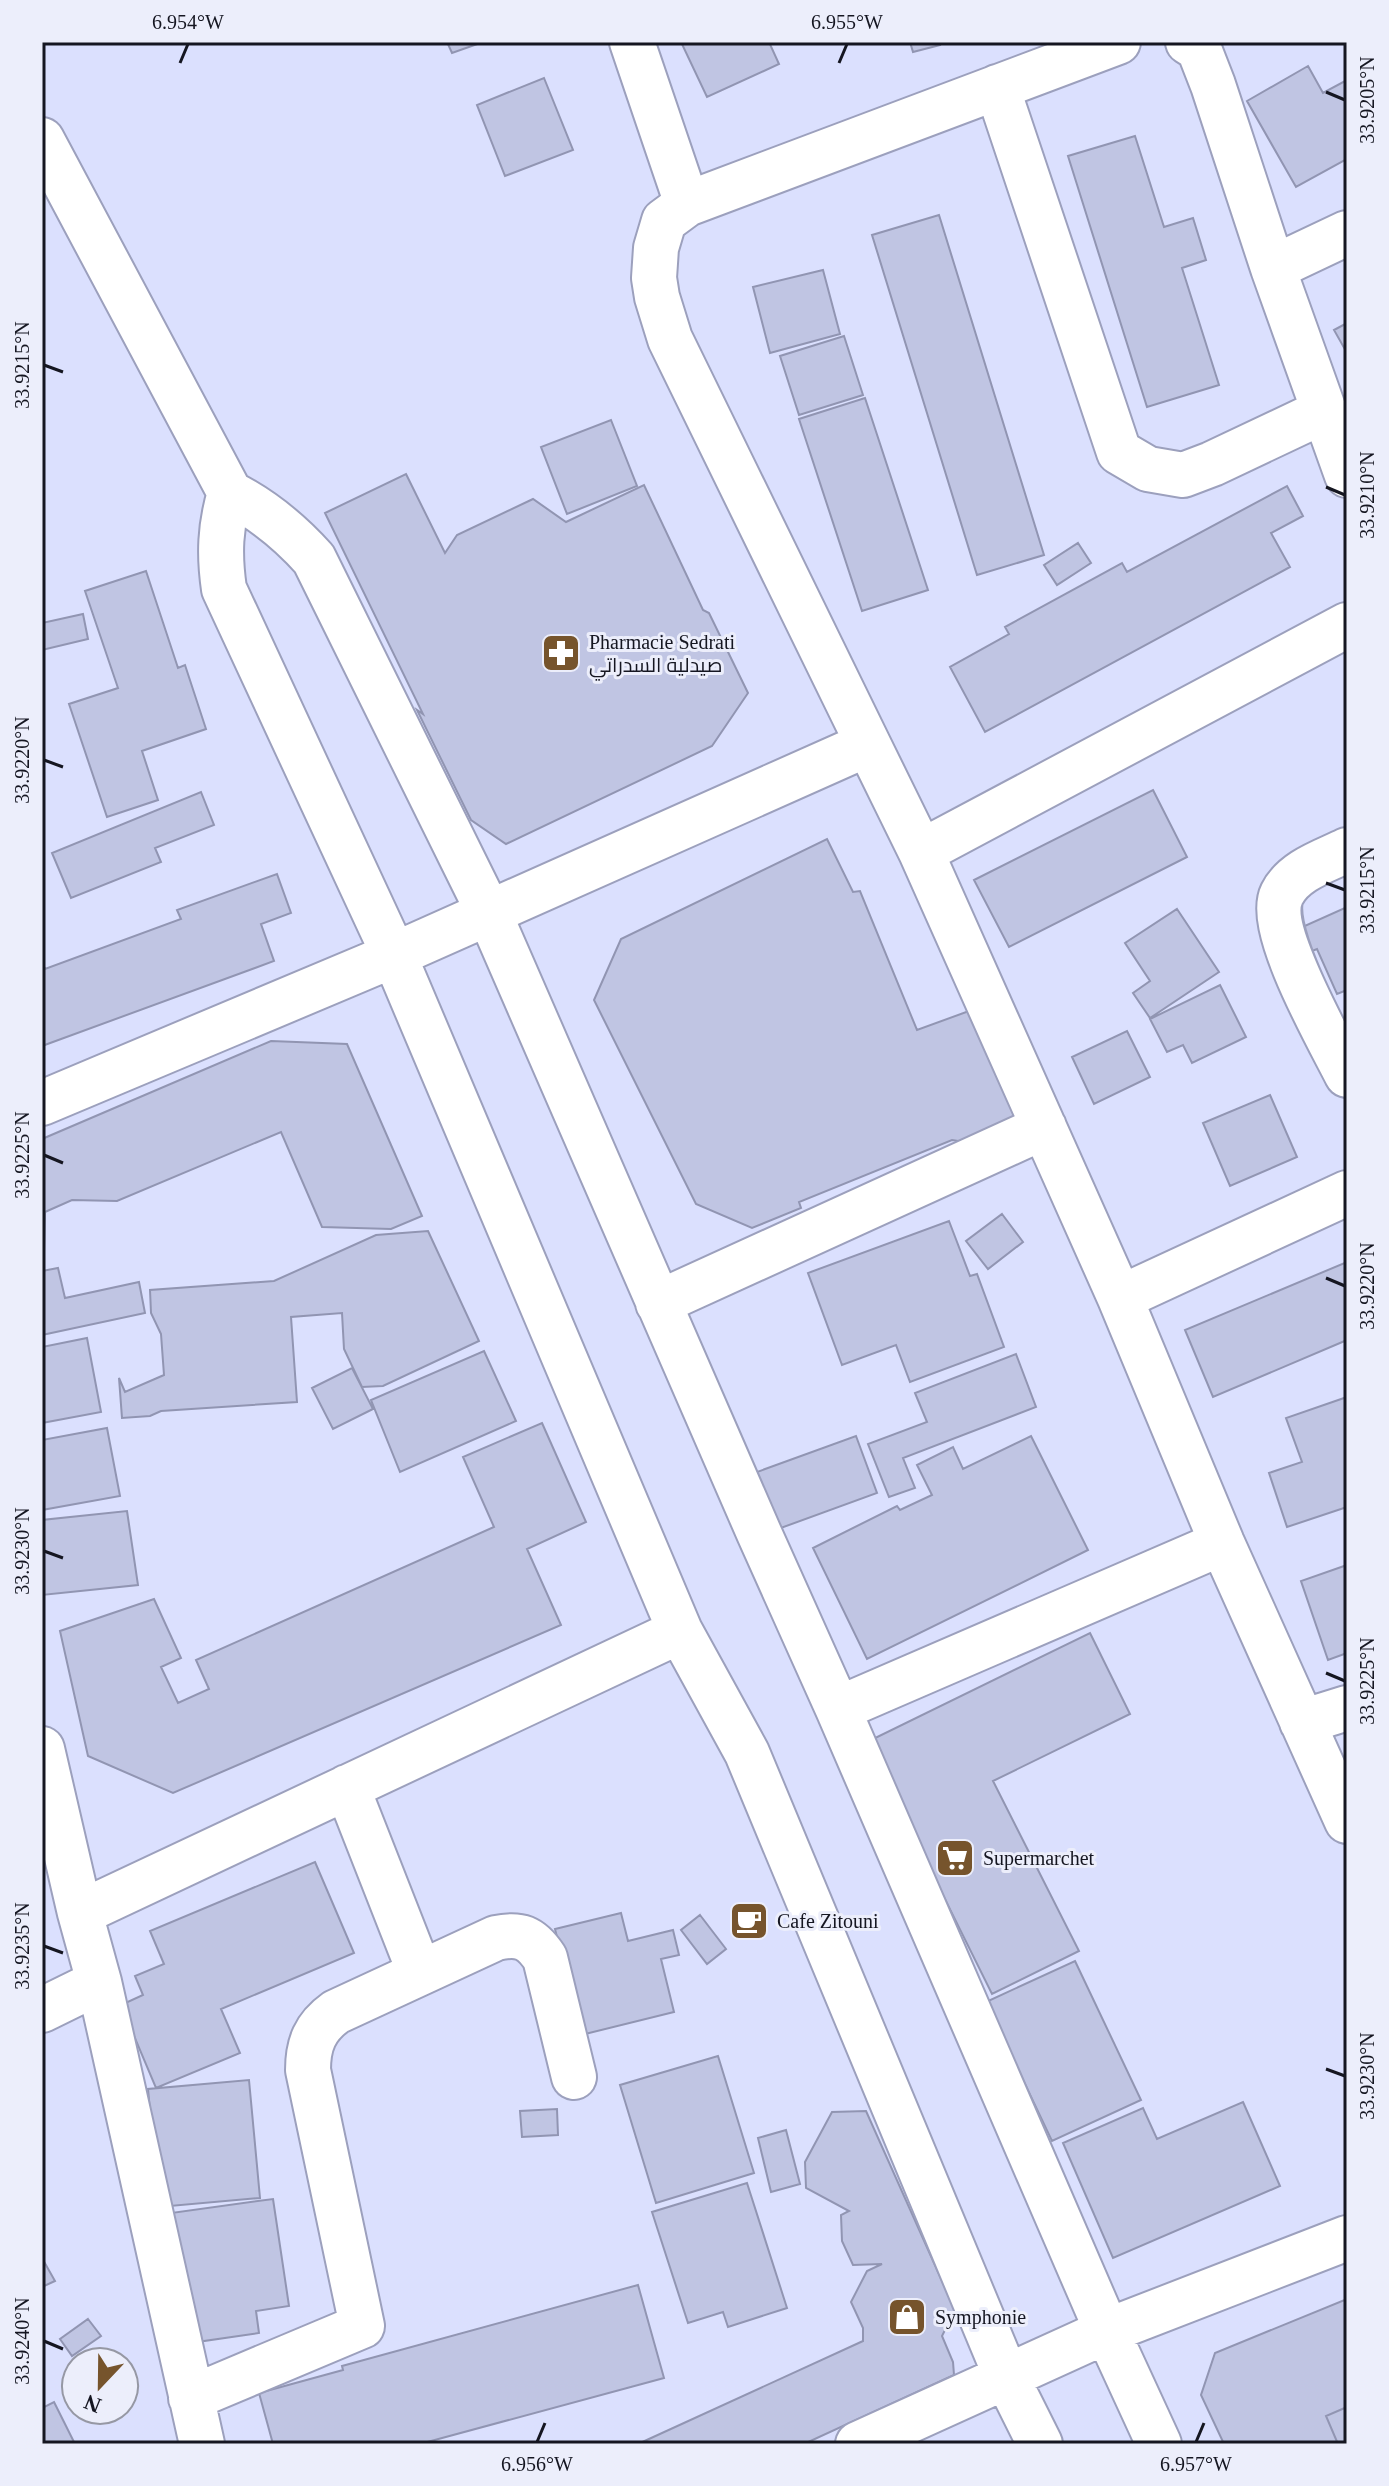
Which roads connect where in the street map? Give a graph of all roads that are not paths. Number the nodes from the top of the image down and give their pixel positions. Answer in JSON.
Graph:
{"nodes":[{"id":1,"x":632,"y":42,"type":"edge"},
{"id":2,"x":1118,"y":42,"type":"edge"},
{"id":3,"x":1188,"y":42,"type":"edge"},
{"id":4,"x":997,"y":87,"type":"junction"},
{"id":5,"x":42,"y":140,"type":"edge"},
{"id":6,"x":687,"y":204,"type":"junction"},
{"id":7,"x":1347,"y":233,"type":"edge"},
{"id":8,"x":1273,"y":268,"type":"junction"},
{"id":9,"x":1324,"y":411,"type":"junction"},
{"id":10,"x":1347,"y":475,"type":"edge"},
{"id":11,"x":230,"y":493,"type":"junction"},
{"id":12,"x":1347,"y":625,"type":"edge"},
{"id":13,"x":868,"y":744,"type":"junction"},
{"id":14,"x":1347,"y":850,"type":"edge"},
{"id":15,"x":921,"y":852,"type":"junction"},
{"id":16,"x":489,"y":913,"type":"junction"},
{"id":17,"x":394,"y":955,"type":"junction"},
{"id":18,"x":1347,"y":1075,"type":"edge"},
{"id":19,"x":42,"y":1103,"type":"edge"},
{"id":20,"x":1044,"y":1127,"type":"junction"},
{"id":21,"x":1347,"y":1193,"type":"edge"},
{"id":22,"x":1120,"y":1298,"type":"junction"},
{"id":23,"x":658,"y":1303,"type":"junction"},
{"id":24,"x":1222,"y":1543,"type":"junction"},
{"id":25,"x":680,"y":1631,"type":"junction"},
{"id":26,"x":1347,"y":1708,"type":"edge"},
{"id":27,"x":838,"y":1709,"type":"junction"},
{"id":28,"x":1302,"y":1722,"type":"junction"},
{"id":29,"x":42,"y":1749,"type":"edge"},
{"id":30,"x":347,"y":1787,"type":"junction"},
{"id":31,"x":1347,"y":1821,"type":"edge"},
{"id":32,"x":50,"y":1827,"type":"edge"},
{"id":33,"x":80,"y":1913,"type":"junction"},
{"id":34,"x":420,"y":1973,"type":"junction"},
{"id":35,"x":99,"y":1982,"type":"junction"},
{"id":36,"x":42,"y":2010,"type":"edge"},
{"id":37,"x":574,"y":2077,"type":"dead end"},
{"id":38,"x":1347,"y":2238,"type":"edge"},
{"id":39,"x":1107,"y":2331,"type":"junction"},
{"id":40,"x":1006,"y":2376,"type":"junction"},
{"id":41,"x":191,"y":2398,"type":"junction"},
{"id":42,"x":202,"y":2444,"type":"edge"},
{"id":43,"x":858,"y":2444,"type":"edge"},
{"id":44,"x":1040,"y":2444,"type":"edge"},
{"id":45,"x":1159,"y":2444,"type":"edge"}],
"edges":[{"from":1,"to":6,"type":"street"},
{"from":2,"to":4,"type":"street"},
{"from":3,"to":8,"type":"street"},
{"from":4,"to":6,"type":"street"},
{"from":4,"to":9,"type":"street"},
{"from":5,"to":11,"type":"street"},
{"from":6,"to":13,"type":"street"},
{"from":7,"to":8,"type":"street"},
{"from":8,"to":9,"type":"street"},
{"from":9,"to":10,"type":"street"},
{"from":11,"to":16,"type":"street"},
{"from":11,"to":17,"type":"street"},
{"from":12,"to":15,"type":"street"},
{"from":13,"to":15,"type":"street"},
{"from":13,"to":16,"type":"street"},
{"from":14,"to":18,"type":"street"},
{"from":15,"to":20,"type":"street"},
{"from":16,"to":17,"type":"street"},
{"from":16,"to":23,"type":"street"},
{"from":17,"to":19,"type":"street"},
{"from":17,"to":25,"type":"street"},
{"from":20,"to":22,"type":"street"},
{"from":20,"to":23,"type":"street"},
{"from":21,"to":22,"type":"street"},
{"from":22,"to":24,"type":"street"},
{"from":23,"to":27,"type":"street"},
{"from":24,"to":27,"type":"street"},
{"from":24,"to":28,"type":"street"},
{"from":25,"to":30,"type":"street"},
{"from":25,"to":40,"type":"street"},
{"from":26,"to":28,"type":"street"},
{"from":27,"to":39,"type":"street"},
{"from":28,"to":31,"type":"street"},
{"from":29,"to":32,"type":"street"},
{"from":30,"to":33,"type":"street"},
{"from":30,"to":34,"type":"street"},
{"from":32,"to":33,"type":"street"},
{"from":33,"to":35,"type":"street"},
{"from":34,"to":37,"type":"street"},
{"from":34,"to":41,"type":"street"},
{"from":35,"to":36,"type":"street"},
{"from":35,"to":41,"type":"street"},
{"from":38,"to":39,"type":"street"},
{"from":39,"to":40,"type":"street"},
{"from":39,"to":45,"type":"street"},
{"from":40,"to":43,"type":"street"},
{"from":40,"to":44,"type":"street"},
{"from":41,"to":42,"type":"street"}]}
